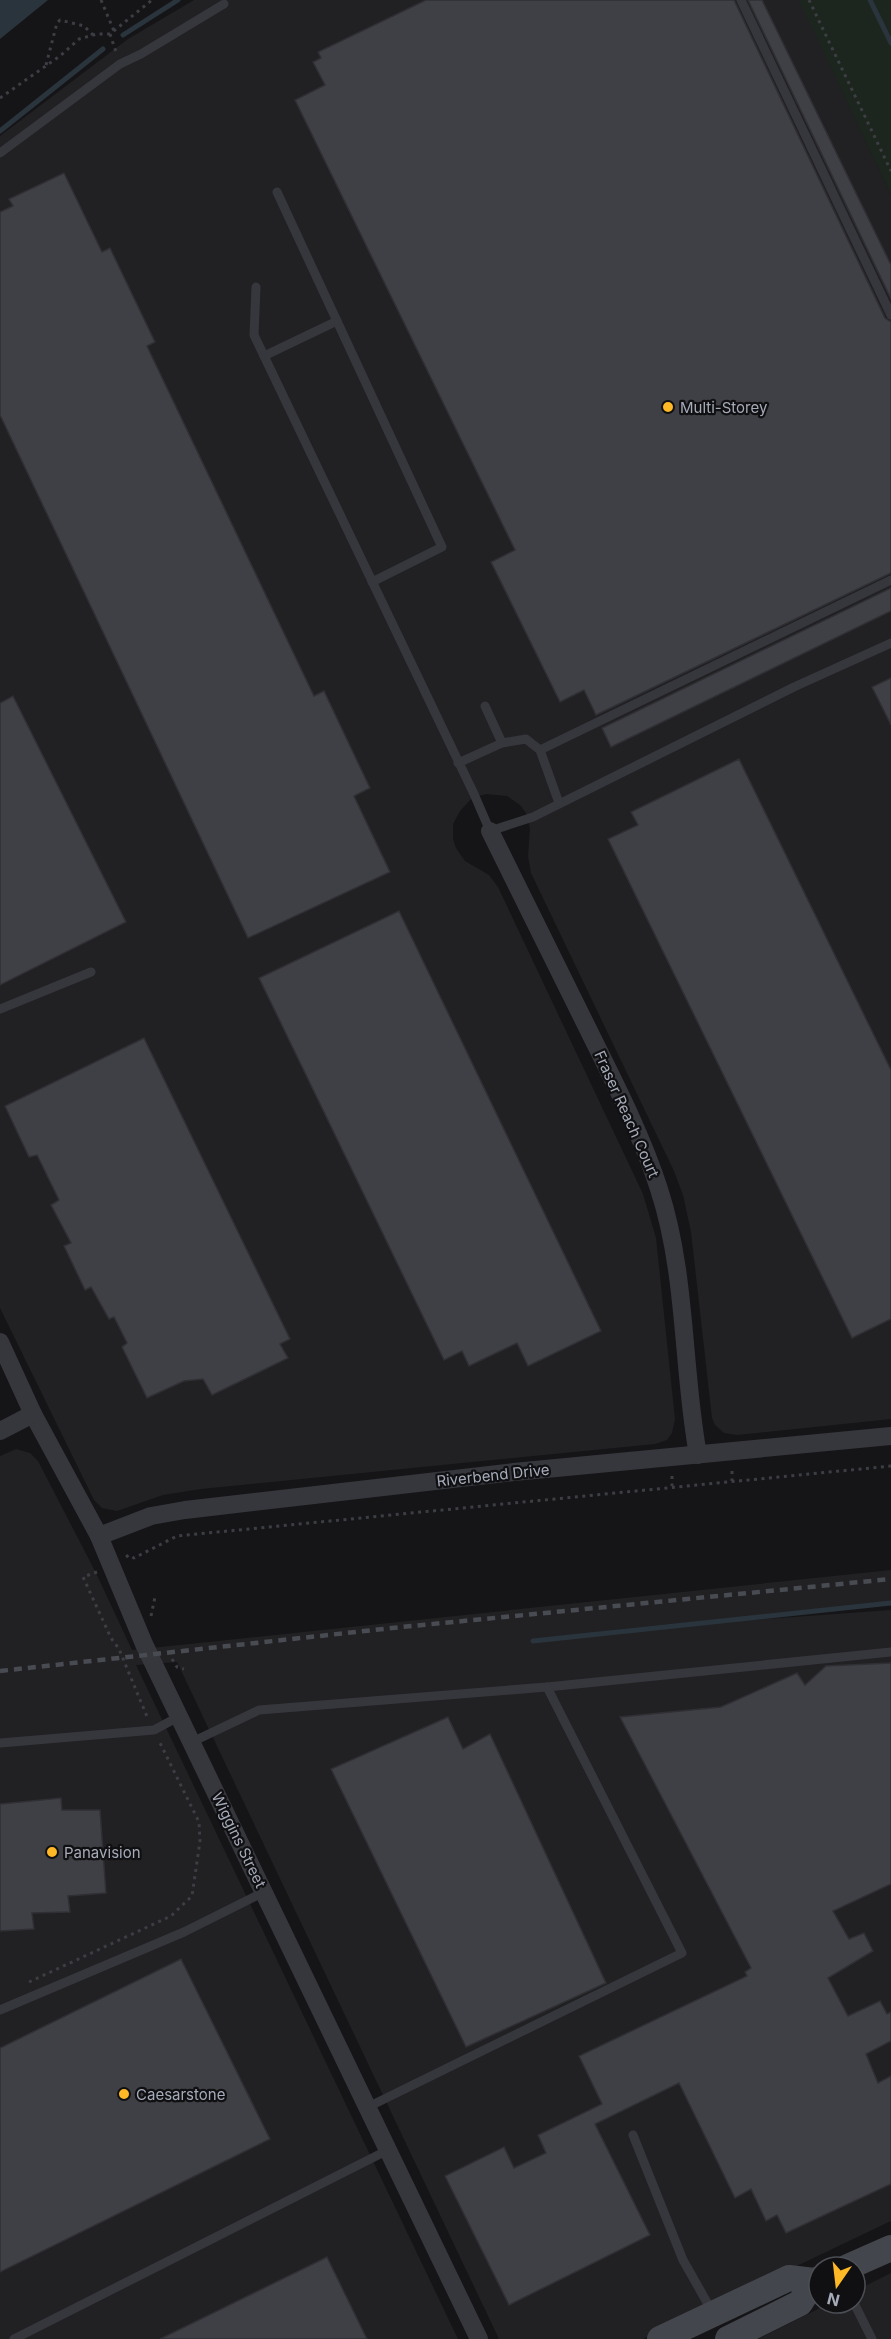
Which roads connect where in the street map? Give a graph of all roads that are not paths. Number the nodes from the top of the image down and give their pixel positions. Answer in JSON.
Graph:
{"nodes":[{"id":1,"x":741,"y":0,"type":"edge"},
{"id":2,"x":224,"y":4,"type":"dead end"},
{"id":3,"x":0,"y":153,"type":"edge"},
{"id":4,"x":277,"y":192,"type":"dead end"},
{"id":5,"x":256,"y":286,"type":"dead end"},
{"id":6,"x":891,"y":315,"type":"edge"},
{"id":7,"x":337,"y":321,"type":"junction"},
{"id":8,"x":264,"y":356,"type":"junction"},
{"id":9,"x":891,"y":580,"type":"edge"},
{"id":10,"x":372,"y":582,"type":"junction"},
{"id":11,"x":891,"y":643,"type":"edge"},
{"id":12,"x":485,"y":706,"type":"dead end"},
{"id":13,"x":502,"y":744,"type":"junction"},
{"id":14,"x":540,"y":750,"type":"junction"},
{"id":15,"x":458,"y":763,"type":"junction"},
{"id":16,"x":559,"y":803,"type":"junction"},
{"id":17,"x":490,"y":831,"type":"junction"},
{"id":18,"x":91,"y":972,"type":"dead end"},
{"id":19,"x":0,"y":1009,"type":"edge"},
{"id":20,"x":0,"y":1342,"type":"edge"},
{"id":21,"x":33,"y":1414,"type":"junction"},
{"id":22,"x":0,"y":1431,"type":"edge"},
{"id":23,"x":891,"y":1436,"type":"edge"},
{"id":24,"x":698,"y":1455,"type":"junction"},
{"id":25,"x":99,"y":1536,"type":"junction"},
{"id":26,"x":891,"y":1652,"type":"edge"},
{"id":27,"x":547,"y":1687,"type":"junction"},
{"id":28,"x":180,"y":1716,"type":"junction"},
{"id":29,"x":192,"y":1742,"type":"junction"},
{"id":30,"x":0,"y":1743,"type":"edge"},
{"id":31,"x":264,"y":1892,"type":"junction"},
{"id":32,"x":0,"y":2010,"type":"edge"},
{"id":33,"x":368,"y":2107,"type":"junction"},
{"id":34,"x":633,"y":2135,"type":"dead end"},
{"id":35,"x":388,"y":2150,"type":"junction"},
{"id":36,"x":891,"y":2248,"type":"edge"},
{"id":37,"x":867,"y":2259,"type":"edge"},
{"id":38,"x":807,"y":2279,"type":"edge"},
{"id":39,"x":807,"y":2294,"type":"edge"},
{"id":40,"x":713,"y":2313,"type":"junction"},
{"id":41,"x":860,"y":2315,"type":"edge"},
{"id":42,"x":14,"y":2339,"type":"edge"},
{"id":43,"x":479,"y":2339,"type":"edge"},
{"id":44,"x":660,"y":2339,"type":"edge"},
{"id":45,"x":728,"y":2339,"type":"edge"},
{"id":46,"x":872,"y":2339,"type":"edge"}],
"edges":[{"from":1,"to":6,"type":"lane"},
{"from":2,"to":3,"type":"lane"},
{"from":4,"to":7,"type":"lane"},
{"from":5,"to":8,"type":"lane"},
{"from":7,"to":8,"type":"lane"},
{"from":7,"to":10,"type":"lane"},
{"from":8,"to":10,"type":"lane"},
{"from":9,"to":14,"type":"lane"},
{"from":10,"to":15,"type":"lane"},
{"from":11,"to":16,"type":"lane"},
{"from":12,"to":13,"type":"lane"},
{"from":13,"to":14,"type":"lane"},
{"from":13,"to":15,"type":"lane"},
{"from":14,"to":16,"type":"lane"},
{"from":15,"to":17,"type":"lane"},
{"from":16,"to":17,"type":"lane"},
{"from":17,"to":24,"type":"street","name":"Fraser Reach Court"},
{"from":18,"to":19,"type":"lane"},
{"from":20,"to":21,"type":"street","name":"Wiggins Street"},
{"from":21,"to":22,"type":"street"},
{"from":21,"to":25,"type":"street","name":"Wiggins Street"},
{"from":23,"to":24,"type":"street","name":"Riverbend Drive"},
{"from":24,"to":25,"type":"street","name":"Riverbend Drive"},
{"from":25,"to":28,"type":"street","name":"Wiggins Street"},
{"from":26,"to":27,"type":"lane"},
{"from":27,"to":29,"type":"lane"},
{"from":27,"to":33,"type":"lane"},
{"from":28,"to":29,"type":"street","name":"Wiggins Street"},
{"from":28,"to":30,"type":"lane"},
{"from":29,"to":31,"type":"street","name":"Wiggins Street"},
{"from":31,"to":32,"type":"lane"},
{"from":31,"to":33,"type":"street","name":"Wiggins Street"},
{"from":33,"to":35,"type":"street","name":"Wiggins Street"},
{"from":34,"to":40,"type":"lane"},
{"from":35,"to":42,"type":"lane"},
{"from":35,"to":43,"type":"street","name":"Wiggins Street"},
{"from":36,"to":37,"type":"street"},
{"from":38,"to":40,"type":"street"},
{"from":39,"to":45,"type":"street"},
{"from":40,"to":44,"type":"street"},
{"from":41,"to":46,"type":"lane"}]}
